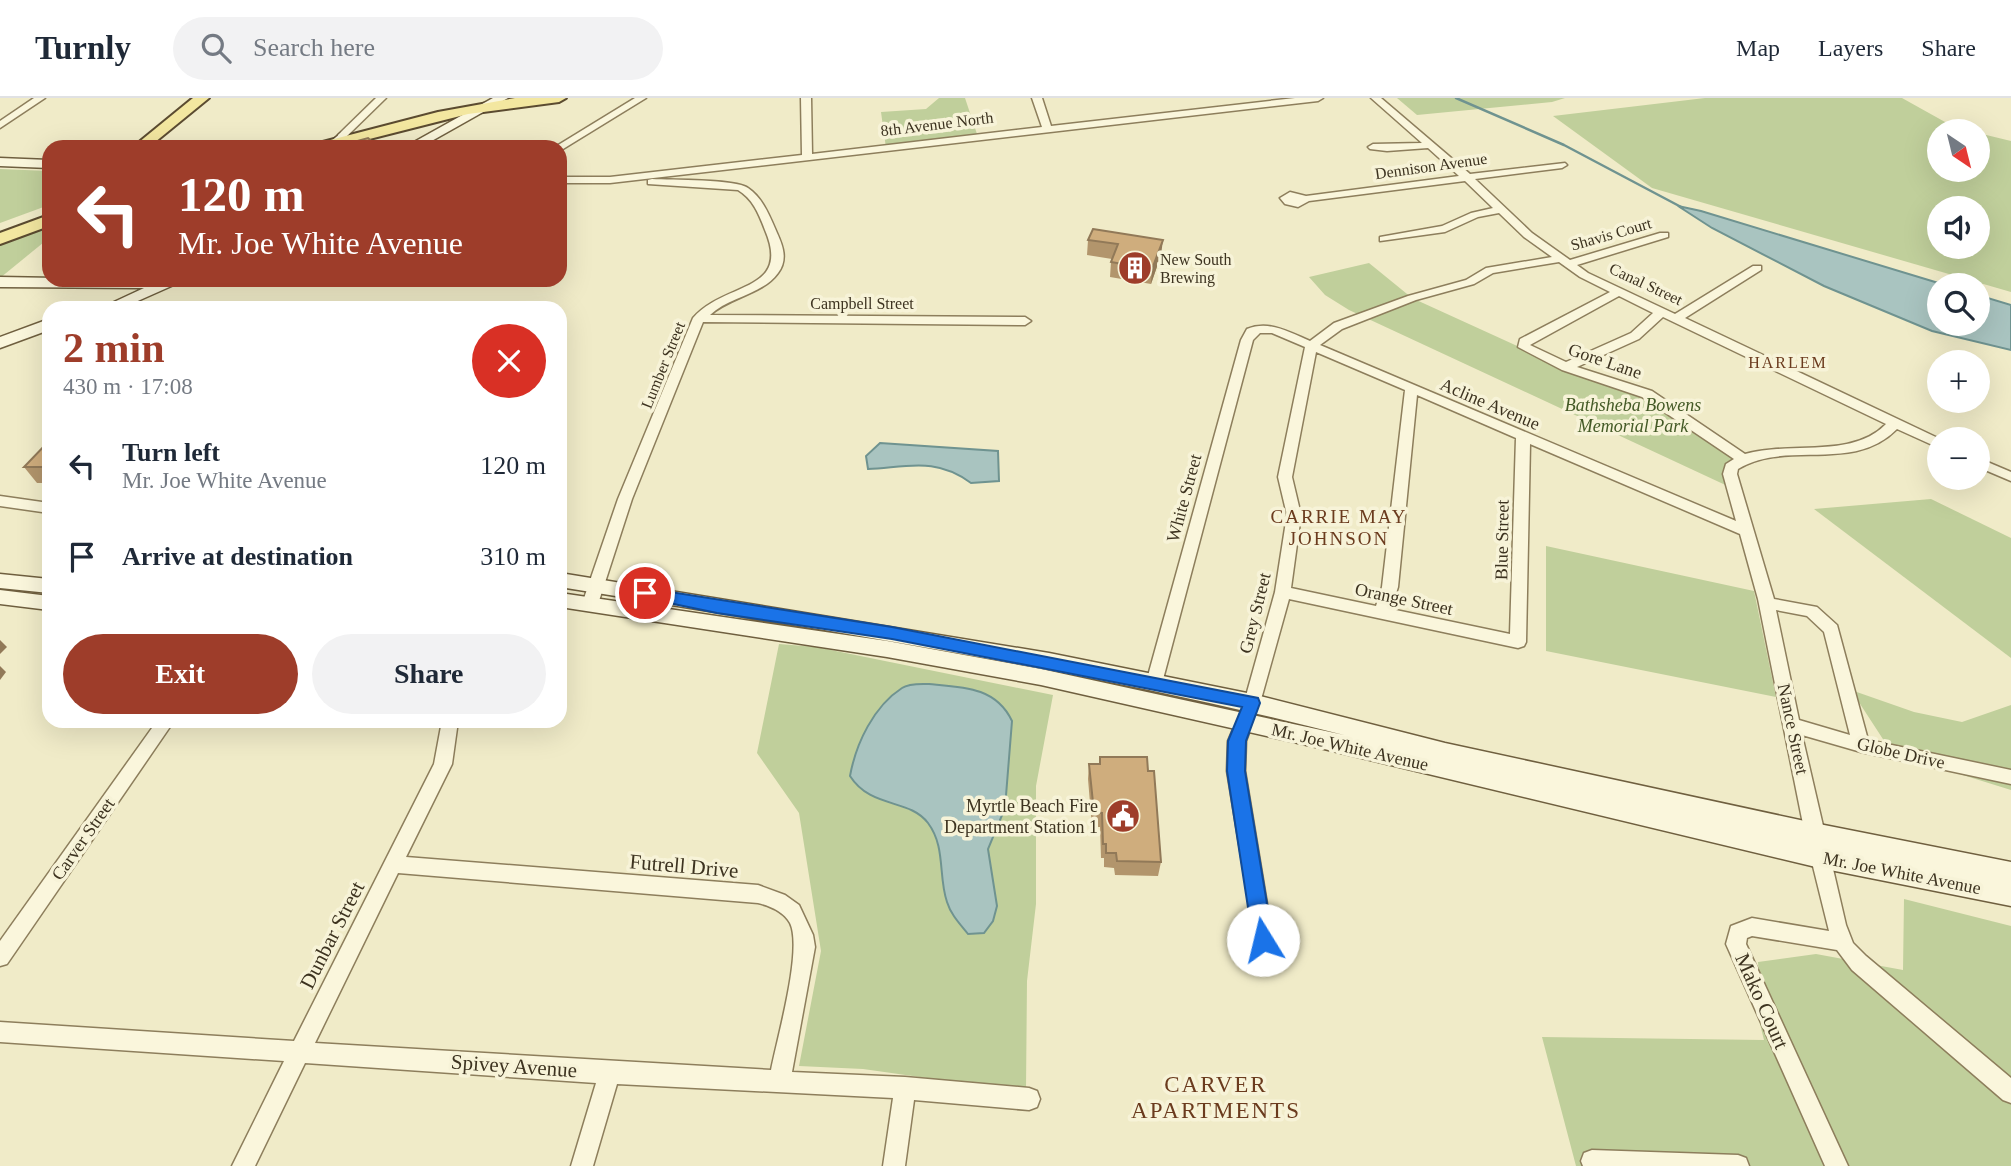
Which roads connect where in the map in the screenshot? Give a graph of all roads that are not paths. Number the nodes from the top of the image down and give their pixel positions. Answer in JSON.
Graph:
{"nodes":[{"id":1,"x":40,"y":98,"type":"edge"},
{"id":2,"x":202,"y":98,"type":"edge"},
{"id":3,"x":213,"y":98,"type":"edge"},
{"id":4,"x":381,"y":98,"type":"edge"},
{"id":5,"x":559,"y":98,"type":"edge"},
{"id":6,"x":640,"y":98,"type":"edge"},
{"id":7,"x":806,"y":98,"type":"edge"},
{"id":8,"x":1037,"y":98,"type":"edge"},
{"id":9,"x":1318,"y":98,"type":"edge"},
{"id":10,"x":1376,"y":98,"type":"edge"},
{"id":11,"x":503,"y":100,"type":"edge"},
{"id":12,"x":0,"y":125,"type":"edge"},
{"id":13,"x":1047,"y":128,"type":"junction"},
{"id":14,"x":149,"y":140,"type":"edge"},
{"id":15,"x":162,"y":140,"type":"edge"},
{"id":16,"x":332,"y":140,"type":"edge"},
{"id":17,"x":343,"y":140,"type":"edge"},
{"id":18,"x":425,"y":140,"type":"edge"},
{"id":19,"x":437,"y":140,"type":"edge"},
{"id":20,"x":567,"y":143,"type":"edge"},
{"id":21,"x":1430,"y":145,"type":"junction"},
{"id":22,"x":1373,"y":147,"type":"dead end"},
{"id":23,"x":807,"y":156,"type":"junction"},
{"id":24,"x":0,"y":162,"type":"edge"},
{"id":25,"x":42,"y":164,"type":"edge"},
{"id":26,"x":1562,"y":164,"type":"dead end"},
{"id":27,"x":1467,"y":177,"type":"junction"},
{"id":28,"x":567,"y":180,"type":"edge"},
{"id":29,"x":610,"y":180,"type":"junction"},
{"id":30,"x":1304,"y":199,"type":"dead end"},
{"id":31,"x":1502,"y":209,"type":"junction"},
{"id":32,"x":42,"y":217,"type":"edge"},
{"id":33,"x":42,"y":218,"type":"edge"},
{"id":34,"x":0,"y":228,"type":"edge"},
{"id":35,"x":1664,"y":235,"type":"dead end"},
{"id":36,"x":0,"y":237,"type":"edge"},
{"id":37,"x":1384,"y":239,"type":"dead end"},
{"id":38,"x":1564,"y":261,"type":"junction"},
{"id":39,"x":1756,"y":268,"type":"dead end"},
{"id":40,"x":0,"y":282,"type":"edge"},
{"id":41,"x":42,"y":283,"type":"edge"},
{"id":42,"x":144,"y":287,"type":"edge"},
{"id":43,"x":161,"y":287,"type":"edge"},
{"id":44,"x":1618,"y":292,"type":"junction"},
{"id":45,"x":109,"y":301,"type":"edge"},
{"id":46,"x":126,"y":301,"type":"edge"},
{"id":47,"x":1662,"y":311,"type":"junction"},
{"id":48,"x":699,"y":318,"type":"junction"},
{"id":49,"x":1677,"y":318,"type":"junction"},
{"id":50,"x":1025,"y":321,"type":"dead end"},
{"id":51,"x":42,"y":327,"type":"edge"},
{"id":52,"x":1258,"y":329,"type":"joint"},
{"id":53,"x":42,"y":334,"type":"edge"},
{"id":54,"x":0,"y":343,"type":"edge"},
{"id":55,"x":1311,"y":346,"type":"junction"},
{"id":56,"x":0,"y":349,"type":"edge"},
{"id":57,"x":1566,"y":367,"type":"junction"},
{"id":58,"x":1411,"y":390,"type":"junction"},
{"id":59,"x":1895,"y":423,"type":"junction"},
{"id":60,"x":1523,"y":438,"type":"junction"},
{"id":61,"x":1927,"y":438,"type":"edge"},
{"id":62,"x":1743,"y":459,"type":"junction"},
{"id":63,"x":1990,"y":467,"type":"edge"},
{"id":64,"x":2011,"y":477,"type":"edge"},
{"id":65,"x":0,"y":501,"type":"edge"},
{"id":66,"x":42,"y":508,"type":"edge"},
{"id":67,"x":1747,"y":531,"type":"junction"},
{"id":68,"x":0,"y":581,"type":"edge"},
{"id":69,"x":567,"y":583,"type":"edge"},
{"id":70,"x":42,"y":585,"type":"edge"},
{"id":71,"x":1283,"y":592,"type":"junction"},
{"id":72,"x":594,"y":594,"type":"junction"},
{"id":73,"x":0,"y":597,"type":"edge"},
{"id":74,"x":567,"y":599,"type":"edge"},
{"id":75,"x":42,"y":602,"type":"edge"},
{"id":76,"x":1767,"y":603,"type":"junction"},
{"id":77,"x":1382,"y":612,"type":"junction"},
{"id":78,"x":1518,"y":642,"type":"joint"},
{"id":79,"x":1154,"y":682,"type":"junction"},
{"id":80,"x":1248,"y":713,"type":"junction"},
{"id":81,"x":1792,"y":725,"type":"junction"},
{"id":82,"x":161,"y":728,"type":"edge"},
{"id":83,"x":449,"y":728,"type":"edge"},
{"id":84,"x":1861,"y":745,"type":"junction"},
{"id":85,"x":2011,"y":777,"type":"edge"},
{"id":86,"x":1814,"y":834,"type":"junction"},
{"id":87,"x":1821,"y":857,"type":"junction"},
{"id":88,"x":393,"y":864,"type":"junction"},
{"id":89,"x":2011,"y":873,"type":"edge"},
{"id":90,"x":2011,"y":895,"type":"edge"},
{"id":91,"x":1263,"y":940,"type":"dead end"},
{"id":92,"x":1843,"y":942,"type":"junction"},
{"id":93,"x":0,"y":957,"type":"edge"},
{"id":94,"x":0,"y":1032,"type":"edge"},
{"id":95,"x":299,"y":1052,"type":"junction"},
{"id":96,"x":611,"y":1073,"type":"junction"},
{"id":97,"x":780,"y":1081,"type":"junction"},
{"id":98,"x":905,"y":1088,"type":"junction"},
{"id":99,"x":2011,"y":1092,"type":"edge"},
{"id":100,"x":1029,"y":1099,"type":"dead end"},
{"id":101,"x":1592,"y":1161,"type":"dead end"},
{"id":102,"x":243,"y":1166,"type":"edge"},
{"id":103,"x":582,"y":1166,"type":"edge"},
{"id":104,"x":894,"y":1166,"type":"edge"},
{"id":105,"x":1738,"y":1166,"type":"edge"},
{"id":106,"x":1837,"y":1166,"type":"edge"}],
"edges":[{"from":1,"to":12,"type":"street"},
{"from":2,"to":14,"type":"main road"},
{"from":3,"to":15,"type":"main road"},
{"from":4,"to":16,"type":"street"},
{"from":5,"to":11,"type":"main road"},
{"from":6,"to":20,"type":"street"},
{"from":7,"to":23,"type":"street"},
{"from":8,"to":13,"type":"street"},
{"from":9,"to":13,"type":"street","name":"8th Avenue North"},
{"from":10,"to":21,"type":"street","name":"Canal Street"},
{"from":11,"to":17,"type":"main road"},
{"from":11,"to":18,"type":"main road"},
{"from":11,"to":19,"type":"main road"},
{"from":13,"to":23,"type":"street","name":"8th Avenue North"},
{"from":21,"to":22,"type":"street"},
{"from":21,"to":27,"type":"street","name":"Canal Street"},
{"from":23,"to":29,"type":"street","name":"8th Avenue North"},
{"from":24,"to":25,"type":"main road"},
{"from":26,"to":27,"type":"street","name":"Dennison Avenue"},
{"from":27,"to":30,"type":"street","name":"Dennison Avenue"},
{"from":27,"to":31,"type":"street","name":"Canal Street"},
{"from":28,"to":29,"type":"street","name":"8th Avenue North"},
{"from":29,"to":48,"type":"street","name":"Lumber Street"},
{"from":31,"to":37,"type":"street"},
{"from":31,"to":38,"type":"street","name":"Canal Street"},
{"from":32,"to":34,"type":"main road"},
{"from":33,"to":36,"type":"main road"},
{"from":35,"to":38,"type":"street","name":"Shavis Court"},
{"from":38,"to":44,"type":"street","name":"Canal Street"},
{"from":38,"to":55,"type":"street","name":"Shavis Court"},
{"from":39,"to":49,"type":"street"},
{"from":40,"to":41,"type":"main road"},
{"from":42,"to":45,"type":"main road"},
{"from":43,"to":46,"type":"main road"},
{"from":44,"to":47,"type":"street","name":"Canal Street"},
{"from":44,"to":57,"type":"street","name":"Gore Lane"},
{"from":47,"to":49,"type":"street","name":"Canal Street"},
{"from":47,"to":57,"type":"street"},
{"from":48,"to":50,"type":"street","name":"Campbell Street"},
{"from":48,"to":72,"type":"street","name":"Lumber Street"},
{"from":49,"to":59,"type":"street","name":"Canal Street"},
{"from":51,"to":54,"type":"main road"},
{"from":52,"to":55,"type":"street","name":"Acline Avenue"},
{"from":52,"to":79,"type":"street","name":"White Street"},
{"from":53,"to":56,"type":"main road"},
{"from":55,"to":58,"type":"street","name":"Acline Avenue"},
{"from":55,"to":71,"type":"street","name":"Grey Street"},
{"from":57,"to":62,"type":"street","name":"Gore Lane"},
{"from":58,"to":60,"type":"street","name":"Acline Avenue"},
{"from":58,"to":77,"type":"street"},
{"from":59,"to":61,"type":"street","name":"Canal Street"},
{"from":59,"to":62,"type":"street"},
{"from":60,"to":67,"type":"street","name":"Acline Avenue"},
{"from":60,"to":78,"type":"street","name":"Blue Street"},
{"from":62,"to":67,"type":"street","name":"Nance Street"},
{"from":63,"to":64,"type":"street"},
{"from":65,"to":66,"type":"street"},
{"from":67,"to":76,"type":"street","name":"Nance Street"},
{"from":68,"to":70,"type":"main road"},
{"from":69,"to":72,"type":"main road","name":"Mr. Joe White Avenue"},
{"from":71,"to":77,"type":"street","name":"Orange Street"},
{"from":71,"to":80,"type":"street","name":"Grey Street"},
{"from":72,"to":74,"type":"main road","name":"Mr. Joe White Avenue"},
{"from":72,"to":79,"type":"main road","name":"Mr. Joe White Avenue"},
{"from":72,"to":80,"type":"main road","name":"Mr. Joe White Avenue"},
{"from":73,"to":75,"type":"main road"},
{"from":76,"to":81,"type":"street","name":"Nance Street"},
{"from":76,"to":84,"type":"street"},
{"from":77,"to":78,"type":"street","name":"Orange Street"},
{"from":79,"to":80,"type":"main road","name":"Mr. Joe White Avenue"},
{"from":80,"to":86,"type":"main road","name":"Mr. Joe White Avenue"},
{"from":80,"to":87,"type":"main road","name":"Mr. Joe White Avenue"},
{"from":80,"to":91,"type":"street","name":"Grey Street"},
{"from":81,"to":84,"type":"street","name":"Globe Drive"},
{"from":81,"to":86,"type":"street","name":"Nance Street"},
{"from":82,"to":93,"type":"street","name":"Carver Street"},
{"from":83,"to":88,"type":"street","name":"Dunbar Street"},
{"from":84,"to":85,"type":"street","name":"Globe Drive"},
{"from":86,"to":87,"type":"street","name":"Nance Street"},
{"from":86,"to":89,"type":"main road","name":"Mr. Joe White Avenue"},
{"from":87,"to":90,"type":"main road","name":"Mr. Joe White Avenue"},
{"from":87,"to":92,"type":"street","name":"Nance Street"},
{"from":88,"to":95,"type":"street","name":"Dunbar Street"},
{"from":88,"to":97,"type":"street","name":"Futrell Drive"},
{"from":92,"to":99,"type":"street","name":"Nance Street"},
{"from":92,"to":106,"type":"street","name":"Mako Court"},
{"from":94,"to":95,"type":"street","name":"Spivey Avenue"},
{"from":95,"to":96,"type":"street","name":"Spivey Avenue"},
{"from":95,"to":102,"type":"street","name":"Dunbar Street"},
{"from":96,"to":97,"type":"street","name":"Spivey Avenue"},
{"from":96,"to":103,"type":"street"},
{"from":97,"to":98,"type":"street","name":"Spivey Avenue"},
{"from":98,"to":100,"type":"street","name":"Spivey Avenue"},
{"from":98,"to":104,"type":"street"},
{"from":101,"to":105,"type":"street"}]}
